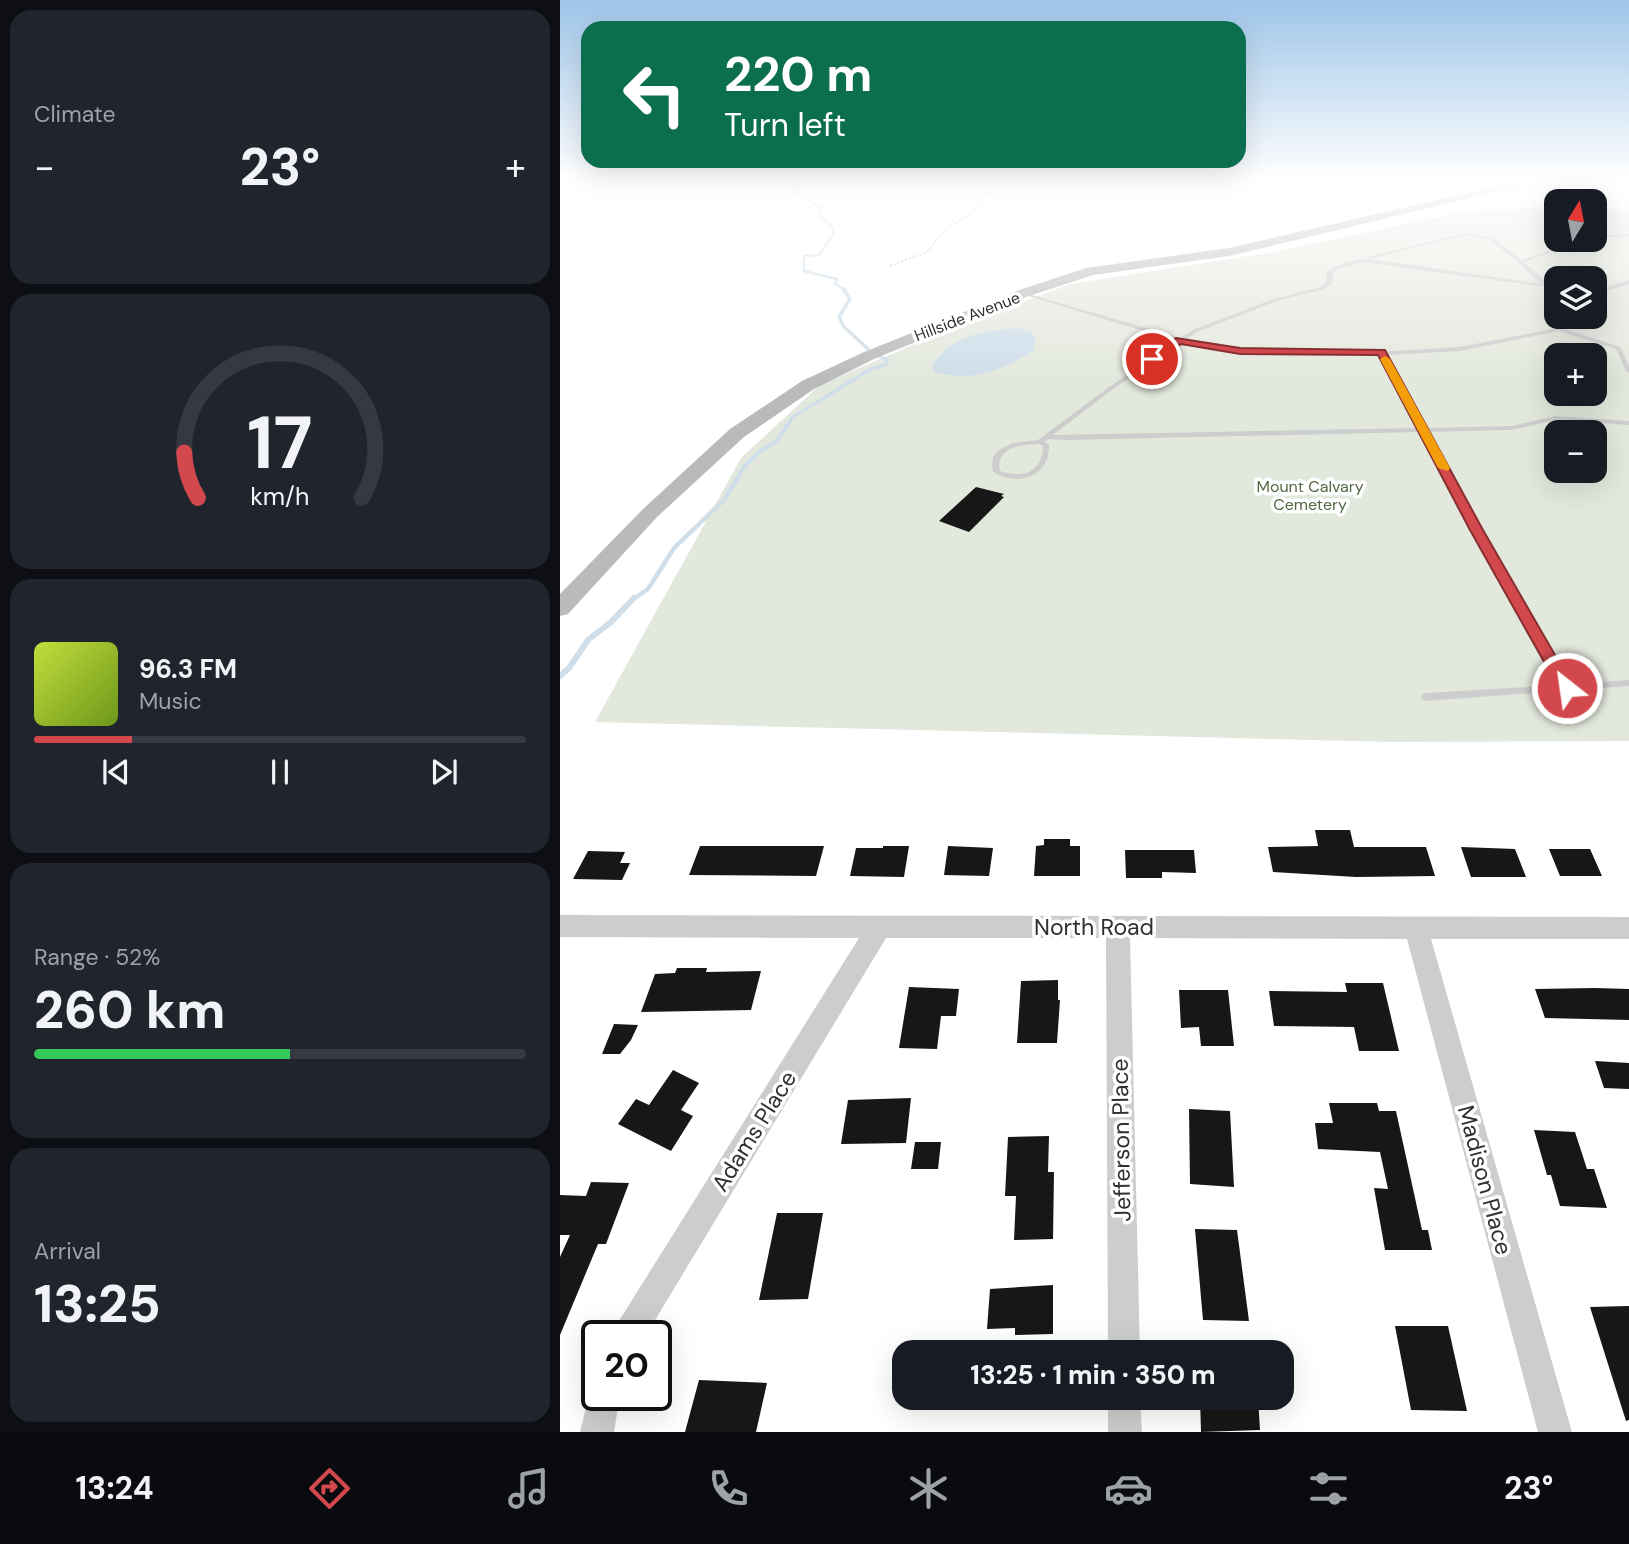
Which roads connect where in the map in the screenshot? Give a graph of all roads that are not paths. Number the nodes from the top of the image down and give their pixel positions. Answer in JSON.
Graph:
{"nodes":[{"id":1,"x":1256,"y":247,"type":"edge"},
{"id":2,"x":1415,"y":247,"type":"edge"},
{"id":3,"x":1501,"y":247,"type":"edge"},
{"id":4,"x":1550,"y":252,"type":"edge"},
{"id":5,"x":1362,"y":260,"type":"junction"},
{"id":6,"x":1521,"y":262,"type":"junction"},
{"id":7,"x":1629,"y":282,"type":"edge"},
{"id":8,"x":1544,"y":283,"type":"edge"},
{"id":9,"x":1544,"y":286,"type":"edge"},
{"id":10,"x":1607,"y":289,"type":"edge"},
{"id":11,"x":1024,"y":293,"type":"junction"},
{"id":12,"x":1560,"y":329,"type":"joint"},
{"id":13,"x":1179,"y":341,"type":"junction"},
{"id":14,"x":1618,"y":348,"type":"junction"},
{"id":15,"x":1629,"y":351,"type":"edge"},
{"id":16,"x":1381,"y":352,"type":"junction"},
{"id":17,"x":1629,"y":371,"type":"edge"},
{"id":18,"x":1629,"y":423,"type":"edge"},
{"id":19,"x":1423,"y":430,"type":"junction"},
{"id":20,"x":1043,"y":439,"type":"junction"},
{"id":21,"x":560,"y":608,"type":"edge"},
{"id":22,"x":1629,"y":682,"type":"edge"},
{"id":23,"x":1567,"y":688,"type":"junction"},
{"id":24,"x":1426,"y":697,"type":"dead end"},
{"id":25,"x":560,"y":926,"type":"edge"},
{"id":26,"x":879,"y":927,"type":"junction"},
{"id":27,"x":1118,"y":928,"type":"junction"},
{"id":28,"x":1416,"y":928,"type":"junction"},
{"id":29,"x":1629,"y":928,"type":"edge"},
{"id":30,"x":637,"y":1320,"type":"edge"},
{"id":31,"x":1124,"y":1340,"type":"edge"},
{"id":32,"x":1125,"y":1410,"type":"edge"},
{"id":33,"x":601,"y":1411,"type":"edge"},
{"id":34,"x":597,"y":1432,"type":"edge"},
{"id":35,"x":1125,"y":1432,"type":"edge"},
{"id":36,"x":1555,"y":1432,"type":"edge"}],
"edges":[{"from":1,"to":11,"type":"main road","name":"Hillside Avenue"},
{"from":2,"to":5,"type":"lane"},
{"from":3,"to":6,"type":"lane"},
{"from":4,"to":6,"type":"lane"},
{"from":5,"to":9,"type":"lane"},
{"from":5,"to":13,"type":"lane"},
{"from":6,"to":8,"type":"lane"},
{"from":7,"to":10,"type":"lane"},
{"from":11,"to":13,"type":"lane"},
{"from":11,"to":21,"type":"main road","name":"Hillside Avenue"},
{"from":12,"to":14,"type":"lane"},
{"from":12,"to":16,"type":"lane"},
{"from":13,"to":16,"type":"lane"},
{"from":13,"to":20,"type":"lane"},
{"from":14,"to":15,"type":"lane"},
{"from":14,"to":17,"type":"lane"},
{"from":16,"to":19,"type":"lane"},
{"from":18,"to":19,"type":"lane"},
{"from":19,"to":20,"type":"lane"},
{"from":19,"to":23,"type":"lane"},
{"from":20,"to":20,"type":"lane"},
{"from":22,"to":23,"type":"lane"},
{"from":23,"to":24,"type":"lane"},
{"from":25,"to":26,"type":"street","name":"North Road"},
{"from":26,"to":27,"type":"street","name":"North Road"},
{"from":26,"to":30,"type":"street","name":"Adams Place"},
{"from":27,"to":28,"type":"street","name":"North Road"},
{"from":27,"to":31,"type":"street","name":"Jefferson Place"},
{"from":28,"to":29,"type":"street","name":"North Road"},
{"from":28,"to":36,"type":"street","name":"Madison Place"},
{"from":32,"to":35,"type":"street"},
{"from":33,"to":34,"type":"street"}]}
